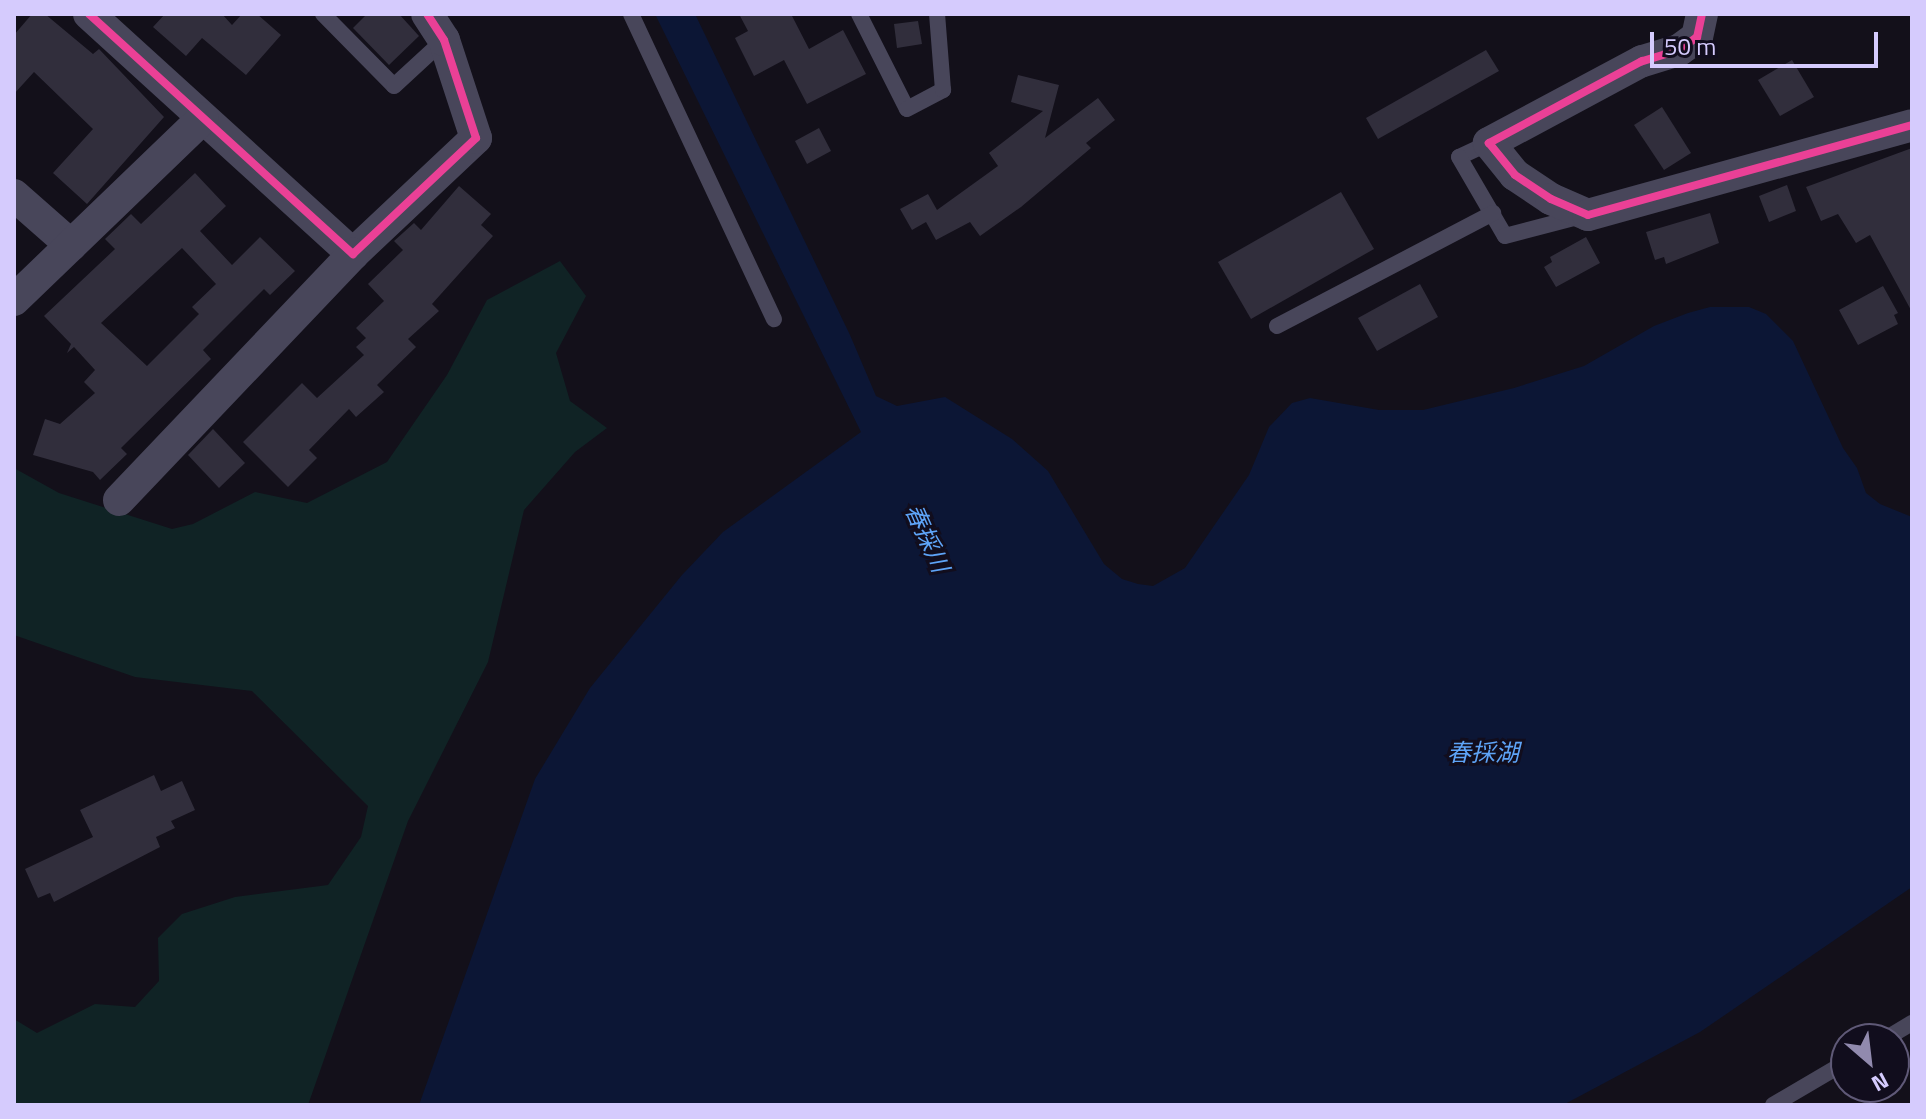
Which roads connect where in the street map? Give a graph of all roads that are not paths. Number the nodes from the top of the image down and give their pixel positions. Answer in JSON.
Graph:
{"nodes":[{"id":1,"x":89,"y":14,"type":"edge"},
{"id":2,"x":323,"y":14,"type":"edge"},
{"id":3,"x":631,"y":14,"type":"edge"},
{"id":4,"x":859,"y":14,"type":"edge"},
{"id":5,"x":937,"y":14,"type":"edge"},
{"id":6,"x":1702,"y":14,"type":"edge"},
{"id":7,"x":435,"y":27,"type":"edge"},
{"id":8,"x":203,"y":118,"type":"junction"},
{"id":9,"x":1912,"y":125,"type":"edge"},
{"id":10,"x":1489,"y":143,"type":"junction"},
{"id":11,"x":14,"y":195,"type":"edge"},
{"id":12,"x":1493,"y":213,"type":"junction"},
{"id":13,"x":1588,"y":215,"type":"junction"},
{"id":14,"x":71,"y":245,"type":"junction"},
{"id":15,"x":353,"y":254,"type":"junction"},
{"id":16,"x":14,"y":300,"type":"edge"},
{"id":17,"x":774,"y":319,"type":"dead end"},
{"id":18,"x":1277,"y":326,"type":"dead end"},
{"id":19,"x":119,"y":500,"type":"dead end"},
{"id":20,"x":1830,"y":1071,"type":"edge"},
{"id":21,"x":1773,"y":1105,"type":"edge"}],
"edges":[{"from":1,"to":8,"type":"street"},
{"from":2,"to":7,"type":"lane"},
{"from":3,"to":17,"type":"lane"},
{"from":4,"to":5,"type":"lane"},
{"from":6,"to":10,"type":"street"},
{"from":7,"to":15,"type":"street"},
{"from":8,"to":14,"type":"street"},
{"from":8,"to":15,"type":"street"},
{"from":9,"to":13,"type":"street"},
{"from":10,"to":12,"type":"lane"},
{"from":10,"to":13,"type":"street"},
{"from":11,"to":14,"type":"street"},
{"from":12,"to":13,"type":"lane"},
{"from":12,"to":18,"type":"lane"},
{"from":14,"to":16,"type":"street"},
{"from":15,"to":19,"type":"street"},
{"from":20,"to":21,"type":"lane"}]}
